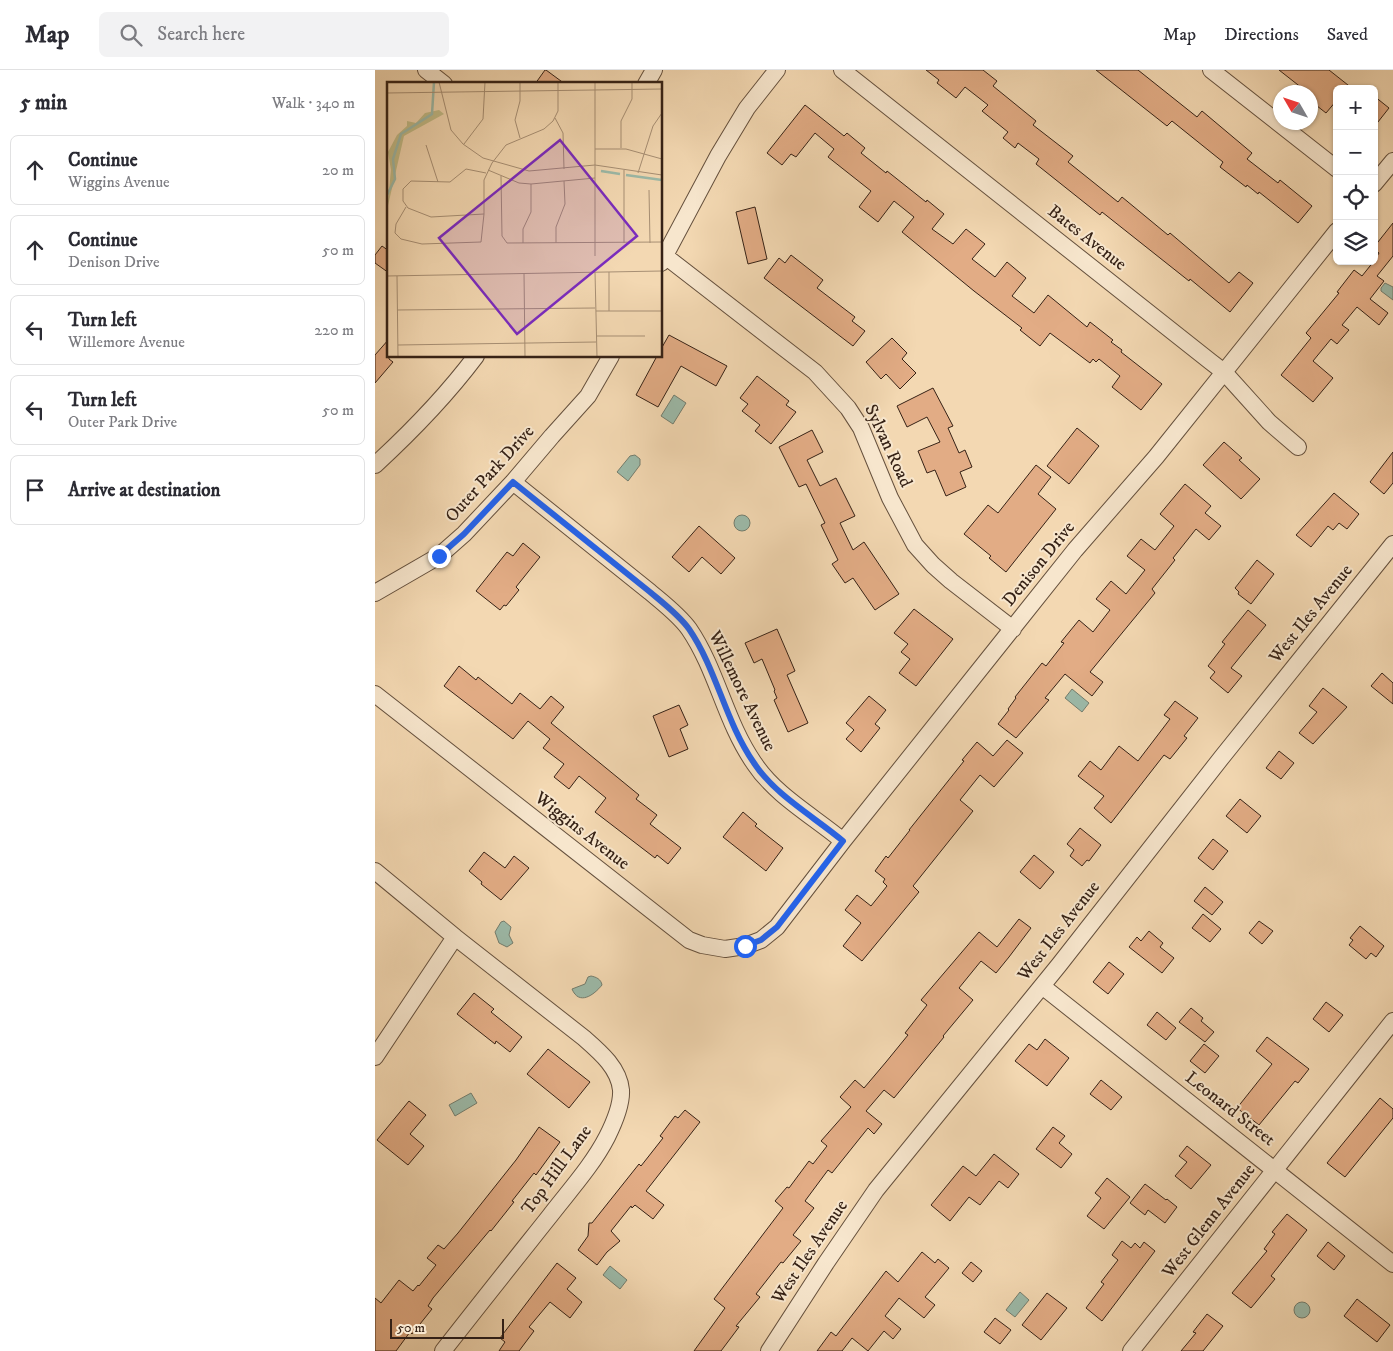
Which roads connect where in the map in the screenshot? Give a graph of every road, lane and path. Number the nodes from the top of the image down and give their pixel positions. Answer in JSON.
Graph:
{"nodes":[{"id":1,"x":426,"y":70,"type":"edge"},
{"id":2,"x":654,"y":70,"type":"edge"},
{"id":3,"x":777,"y":70,"type":"edge"},
{"id":4,"x":842,"y":70,"type":"edge"},
{"id":5,"x":1211,"y":70,"type":"edge"},
{"id":6,"x":441,"y":82,"type":"edge"},
{"id":7,"x":647,"y":82,"type":"edge"},
{"id":8,"x":1393,"y":160,"type":"edge"},
{"id":9,"x":1333,"y":166,"type":"edge"},
{"id":10,"x":1378,"y":179,"type":"edge"},
{"id":11,"x":1333,"y":236,"type":"edge"},
{"id":12,"x":663,"y":260,"type":"edge"},
{"id":13,"x":475,"y":358,"type":"edge"},
{"id":14,"x":610,"y":358,"type":"edge"},
{"id":15,"x":1224,"y":372,"type":"junction"},
{"id":16,"x":1298,"y":447,"type":"dead end"},
{"id":17,"x":375,"y":465,"type":"edge"},
{"id":18,"x":513,"y":482,"type":"junction"},
{"id":19,"x":1393,"y":544,"type":"edge"},
{"id":20,"x":375,"y":594,"type":"edge"},
{"id":21,"x":1013,"y":629,"type":"junction"},
{"id":22,"x":375,"y":694,"type":"edge"},
{"id":23,"x":843,"y":841,"type":"junction"},
{"id":24,"x":375,"y":871,"type":"edge"},
{"id":25,"x":777,"y":927,"type":"joint"},
{"id":26,"x":455,"y":937,"type":"junction"},
{"id":27,"x":1042,"y":986,"type":"junction"},
{"id":28,"x":1393,"y":1021,"type":"edge"},
{"id":29,"x":375,"y":1057,"type":"edge"},
{"id":30,"x":1275,"y":1170,"type":"junction"},
{"id":31,"x":1393,"y":1264,"type":"edge"},
{"id":32,"x":443,"y":1351,"type":"edge"},
{"id":33,"x":769,"y":1351,"type":"edge"},
{"id":34,"x":1131,"y":1351,"type":"edge"}],
"edges":[{"from":1,"to":6,"type":"street"},
{"from":2,"to":7,"type":"street"},
{"from":3,"to":12,"type":"street"},
{"from":4,"to":15,"type":"street","name":"Bates Avenue"},
{"from":5,"to":9,"type":"street"},
{"from":8,"to":10,"type":"street"},
{"from":11,"to":15,"type":"street","name":"Denison Drive"},
{"from":12,"to":21,"type":"street","name":"Sylvan Road"},
{"from":13,"to":17,"type":"street"},
{"from":14,"to":18,"type":"street","name":"Outer Park Drive"},
{"from":15,"to":16,"type":"street","name":"Bates Avenue"},
{"from":15,"to":21,"type":"street","name":"Denison Drive"},
{"from":18,"to":20,"type":"street","name":"Outer Park Drive"},
{"from":18,"to":23,"type":"street","name":"Willemore Avenue"},
{"from":19,"to":27,"type":"street","name":"West Iles Avenue"},
{"from":21,"to":23,"type":"street","name":"Denison Drive"},
{"from":22,"to":25,"type":"street","name":"Wiggins Avenue"},
{"from":23,"to":25,"type":"street","name":"Denison Drive"},
{"from":24,"to":26,"type":"street","name":"Top Hill Lane"},
{"from":26,"to":29,"type":"street"},
{"from":26,"to":32,"type":"street","name":"Top Hill Lane"},
{"from":27,"to":30,"type":"street","name":"Leonard Street"},
{"from":27,"to":33,"type":"street","name":"West Iles Avenue"},
{"from":28,"to":30,"type":"street","name":"West Glenn Avenue"},
{"from":30,"to":31,"type":"street","name":"Leonard Street"},
{"from":30,"to":34,"type":"street","name":"West Glenn Avenue"}]}
